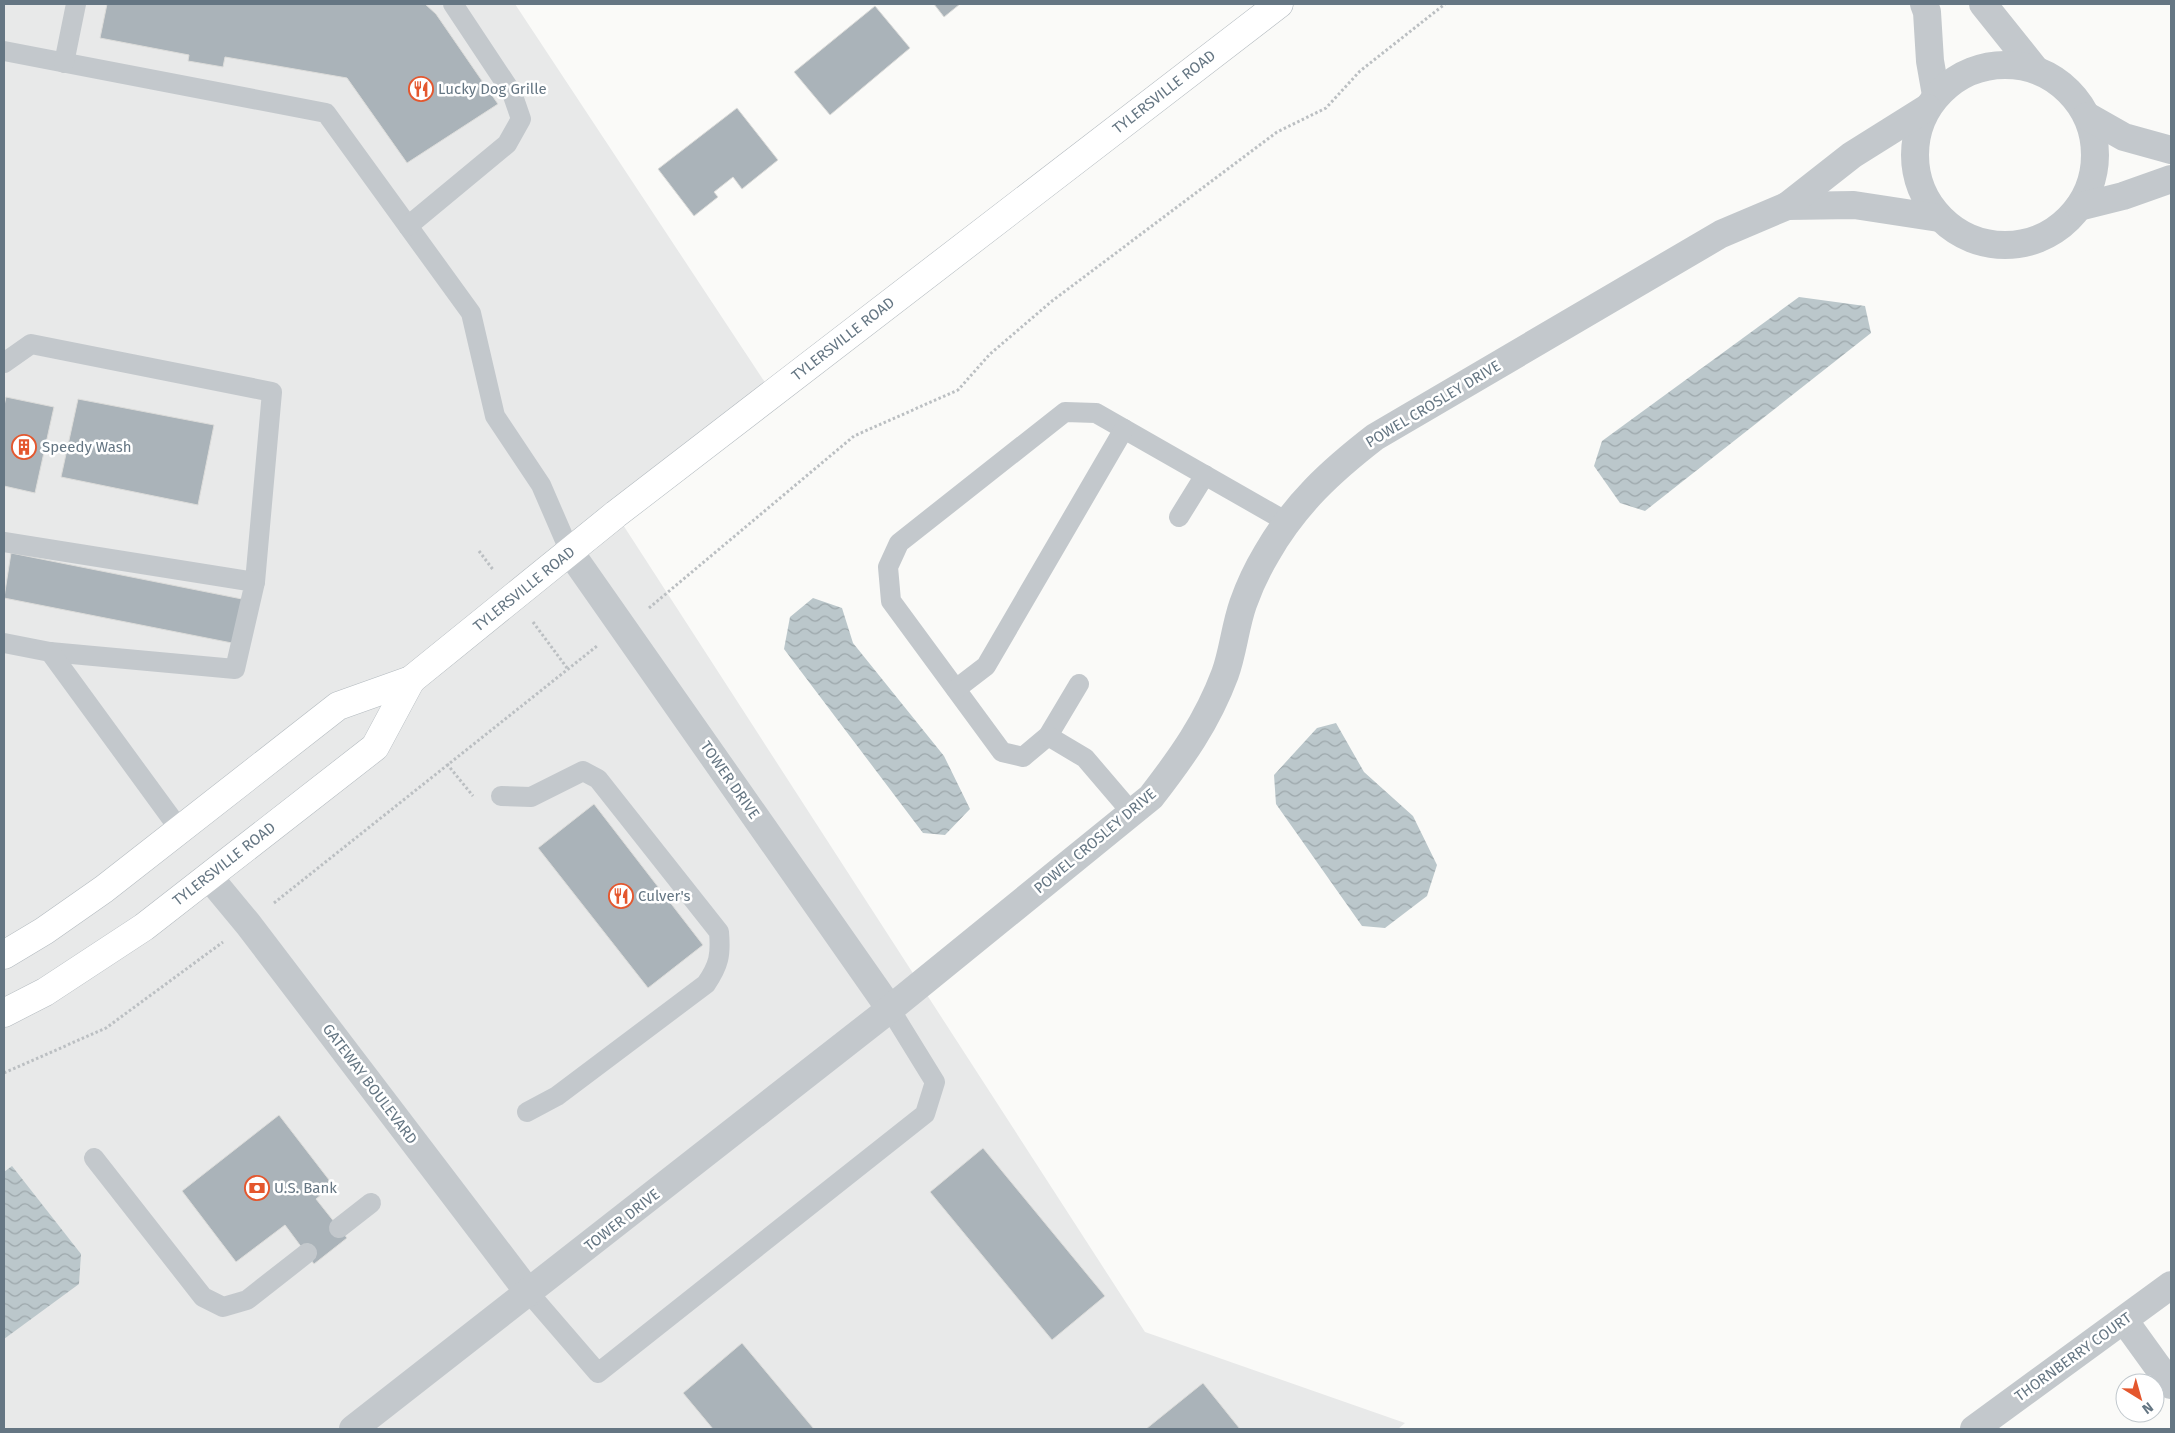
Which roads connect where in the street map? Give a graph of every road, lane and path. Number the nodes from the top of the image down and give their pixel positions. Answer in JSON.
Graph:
{"nodes":[{"id":1,"x":76,"y":4,"type":"edge"},
{"id":2,"x":453,"y":4,"type":"edge"},
{"id":3,"x":1279,"y":4,"type":"edge"},
{"id":4,"x":1445,"y":4,"type":"edge"},
{"id":5,"x":1924,"y":4,"type":"edge"},
{"id":6,"x":1983,"y":4,"type":"edge"},
{"id":7,"x":4,"y":51,"type":"edge"},
{"id":8,"x":64,"y":63,"type":"junction"},
{"id":9,"x":2034,"y":69,"type":"junction"},
{"id":10,"x":1932,"y":101,"type":"junction"},
{"id":11,"x":2087,"y":116,"type":"junction"},
{"id":12,"x":2171,"y":150,"type":"edge"},
{"id":13,"x":2171,"y":179,"type":"edge"},
{"id":14,"x":1787,"y":206,"type":"junction"},
{"id":15,"x":2079,"y":206,"type":"junction"},
{"id":16,"x":1939,"y":218,"type":"junction"},
{"id":17,"x":408,"y":226,"type":"junction"},
{"id":18,"x":4,"y":363,"type":"edge"},
{"id":19,"x":1124,"y":429,"type":"junction"},
{"id":20,"x":1204,"y":475,"type":"junction"},
{"id":21,"x":1179,"y":517,"type":"dead end"},
{"id":22,"x":1288,"y":522,"type":"junction"},
{"id":23,"x":4,"y":542,"type":"edge"},
{"id":24,"x":570,"y":552,"type":"junction"},
{"id":25,"x":255,"y":582,"type":"junction"},
{"id":26,"x":668,"y":595,"type":"dead end"},
{"id":27,"x":4,"y":643,"type":"edge"},
{"id":28,"x":50,"y":652,"type":"junction"},
{"id":29,"x":566,"y":668,"type":"dead end"},
{"id":30,"x":412,"y":680,"type":"junction"},
{"id":31,"x":1079,"y":684,"type":"dead end"},
{"id":32,"x":956,"y":689,"type":"junction"},
{"id":33,"x":1048,"y":736,"type":"junction"},
{"id":34,"x":447,"y":764,"type":"junction"},
{"id":35,"x":501,"y":796,"type":"dead end"},
{"id":36,"x":473,"y":797,"type":"dead end"},
{"id":37,"x":1132,"y":813,"type":"junction"},
{"id":38,"x":180,"y":830,"type":"junction"},
{"id":39,"x":209,"y":877,"type":"junction"},
{"id":40,"x":248,"y":924,"type":"junction"},
{"id":41,"x":4,"y":955,"type":"edge"},
{"id":42,"x":920,"y":984,"type":"joint"},
{"id":43,"x":890,"y":1009,"type":"junction"},
{"id":44,"x":4,"y":1014,"type":"edge"},
{"id":45,"x":4,"y":1073,"type":"edge"},
{"id":46,"x":527,"y":1112,"type":"dead end"},
{"id":47,"x":94,"y":1158,"type":"dead end"},
{"id":48,"x":371,"y":1203,"type":"dead end"},
{"id":49,"x":339,"y":1228,"type":"dead end"},
{"id":50,"x":306,"y":1253,"type":"dead end"},
{"id":51,"x":2171,"y":1285,"type":"edge"},
{"id":52,"x":529,"y":1294,"type":"junction"},
{"id":53,"x":2124,"y":1320,"type":"junction"},
{"id":54,"x":2171,"y":1385,"type":"edge"},
{"id":55,"x":353,"y":1429,"type":"edge"},
{"id":56,"x":1974,"y":1429,"type":"edge"}],
"edges":[{"from":1,"to":8,"type":"lane"},
{"from":2,"to":17,"type":"lane"},
{"from":3,"to":24,"type":"main road","name":"TYLERSVILLE ROAD"},
{"from":4,"to":26,"type":"path"},
{"from":5,"to":10,"type":"street"},
{"from":6,"to":9,"type":"street"},
{"from":7,"to":8,"type":"lane"},
{"from":8,"to":17,"type":"lane"},
{"from":9,"to":10,"type":"street","name":"POWEL CROSLEY DRIVE"},
{"from":9,"to":11,"type":"street"},
{"from":10,"to":14,"type":"street","name":"POWEL CROSLEY DRIVE"},
{"from":10,"to":16,"type":"street"},
{"from":11,"to":12,"type":"street"},
{"from":11,"to":15,"type":"street"},
{"from":13,"to":15,"type":"street"},
{"from":14,"to":16,"type":"street","name":"POWEL CROSLEY DRIVE"},
{"from":14,"to":22,"type":"street","name":"POWEL CROSLEY DRIVE"},
{"from":15,"to":16,"type":"street"},
{"from":17,"to":24,"type":"lane"},
{"from":18,"to":25,"type":"lane"},
{"from":19,"to":20,"type":"lane"},
{"from":19,"to":32,"type":"lane"},
{"from":19,"to":32,"type":"lane"},
{"from":20,"to":21,"type":"lane"},
{"from":20,"to":22,"type":"lane"},
{"from":22,"to":37,"type":"street","name":"POWEL CROSLEY DRIVE"},
{"from":23,"to":25,"type":"lane"},
{"from":24,"to":30,"type":"main road","name":"TYLERSVILLE ROAD"},
{"from":24,"to":43,"type":"street","name":"TOWER DRIVE"},
{"from":25,"to":28,"type":"lane"},
{"from":27,"to":28,"type":"lane"},
{"from":28,"to":38,"type":"lane"},
{"from":29,"to":34,"type":"path"},
{"from":30,"to":38,"type":"main road","name":"TYLERSVILLE ROAD"},
{"from":30,"to":39,"type":"main road","name":"TYLERSVILLE ROAD"},
{"from":31,"to":33,"type":"lane"},
{"from":32,"to":33,"type":"lane"},
{"from":33,"to":37,"type":"lane"},
{"from":34,"to":36,"type":"path"},
{"from":34,"to":40,"type":"path"},
{"from":35,"to":46,"type":"lane"},
{"from":37,"to":42,"type":"street","name":"POWEL CROSLEY DRIVE"},
{"from":38,"to":41,"type":"main road","name":"TYLERSVILLE ROAD"},
{"from":39,"to":40,"type":"street","name":"GATEWAY BOULEVARD"},
{"from":39,"to":44,"type":"main road","name":"TYLERSVILLE ROAD"},
{"from":40,"to":45,"type":"path"},
{"from":40,"to":52,"type":"street","name":"GATEWAY BOULEVARD"},
{"from":42,"to":43,"type":"street","name":"TOWER DRIVE"},
{"from":43,"to":52,"type":"street","name":"TOWER DRIVE"},
{"from":43,"to":52,"type":"lane"},
{"from":47,"to":50,"type":"lane"},
{"from":48,"to":49,"type":"lane"},
{"from":51,"to":53,"type":"street","name":"THORNBERRY COURT"},
{"from":52,"to":55,"type":"street","name":"TOWER DRIVE"},
{"from":53,"to":54,"type":"street"},
{"from":53,"to":56,"type":"street","name":"THORNBERRY COURT"}]}
